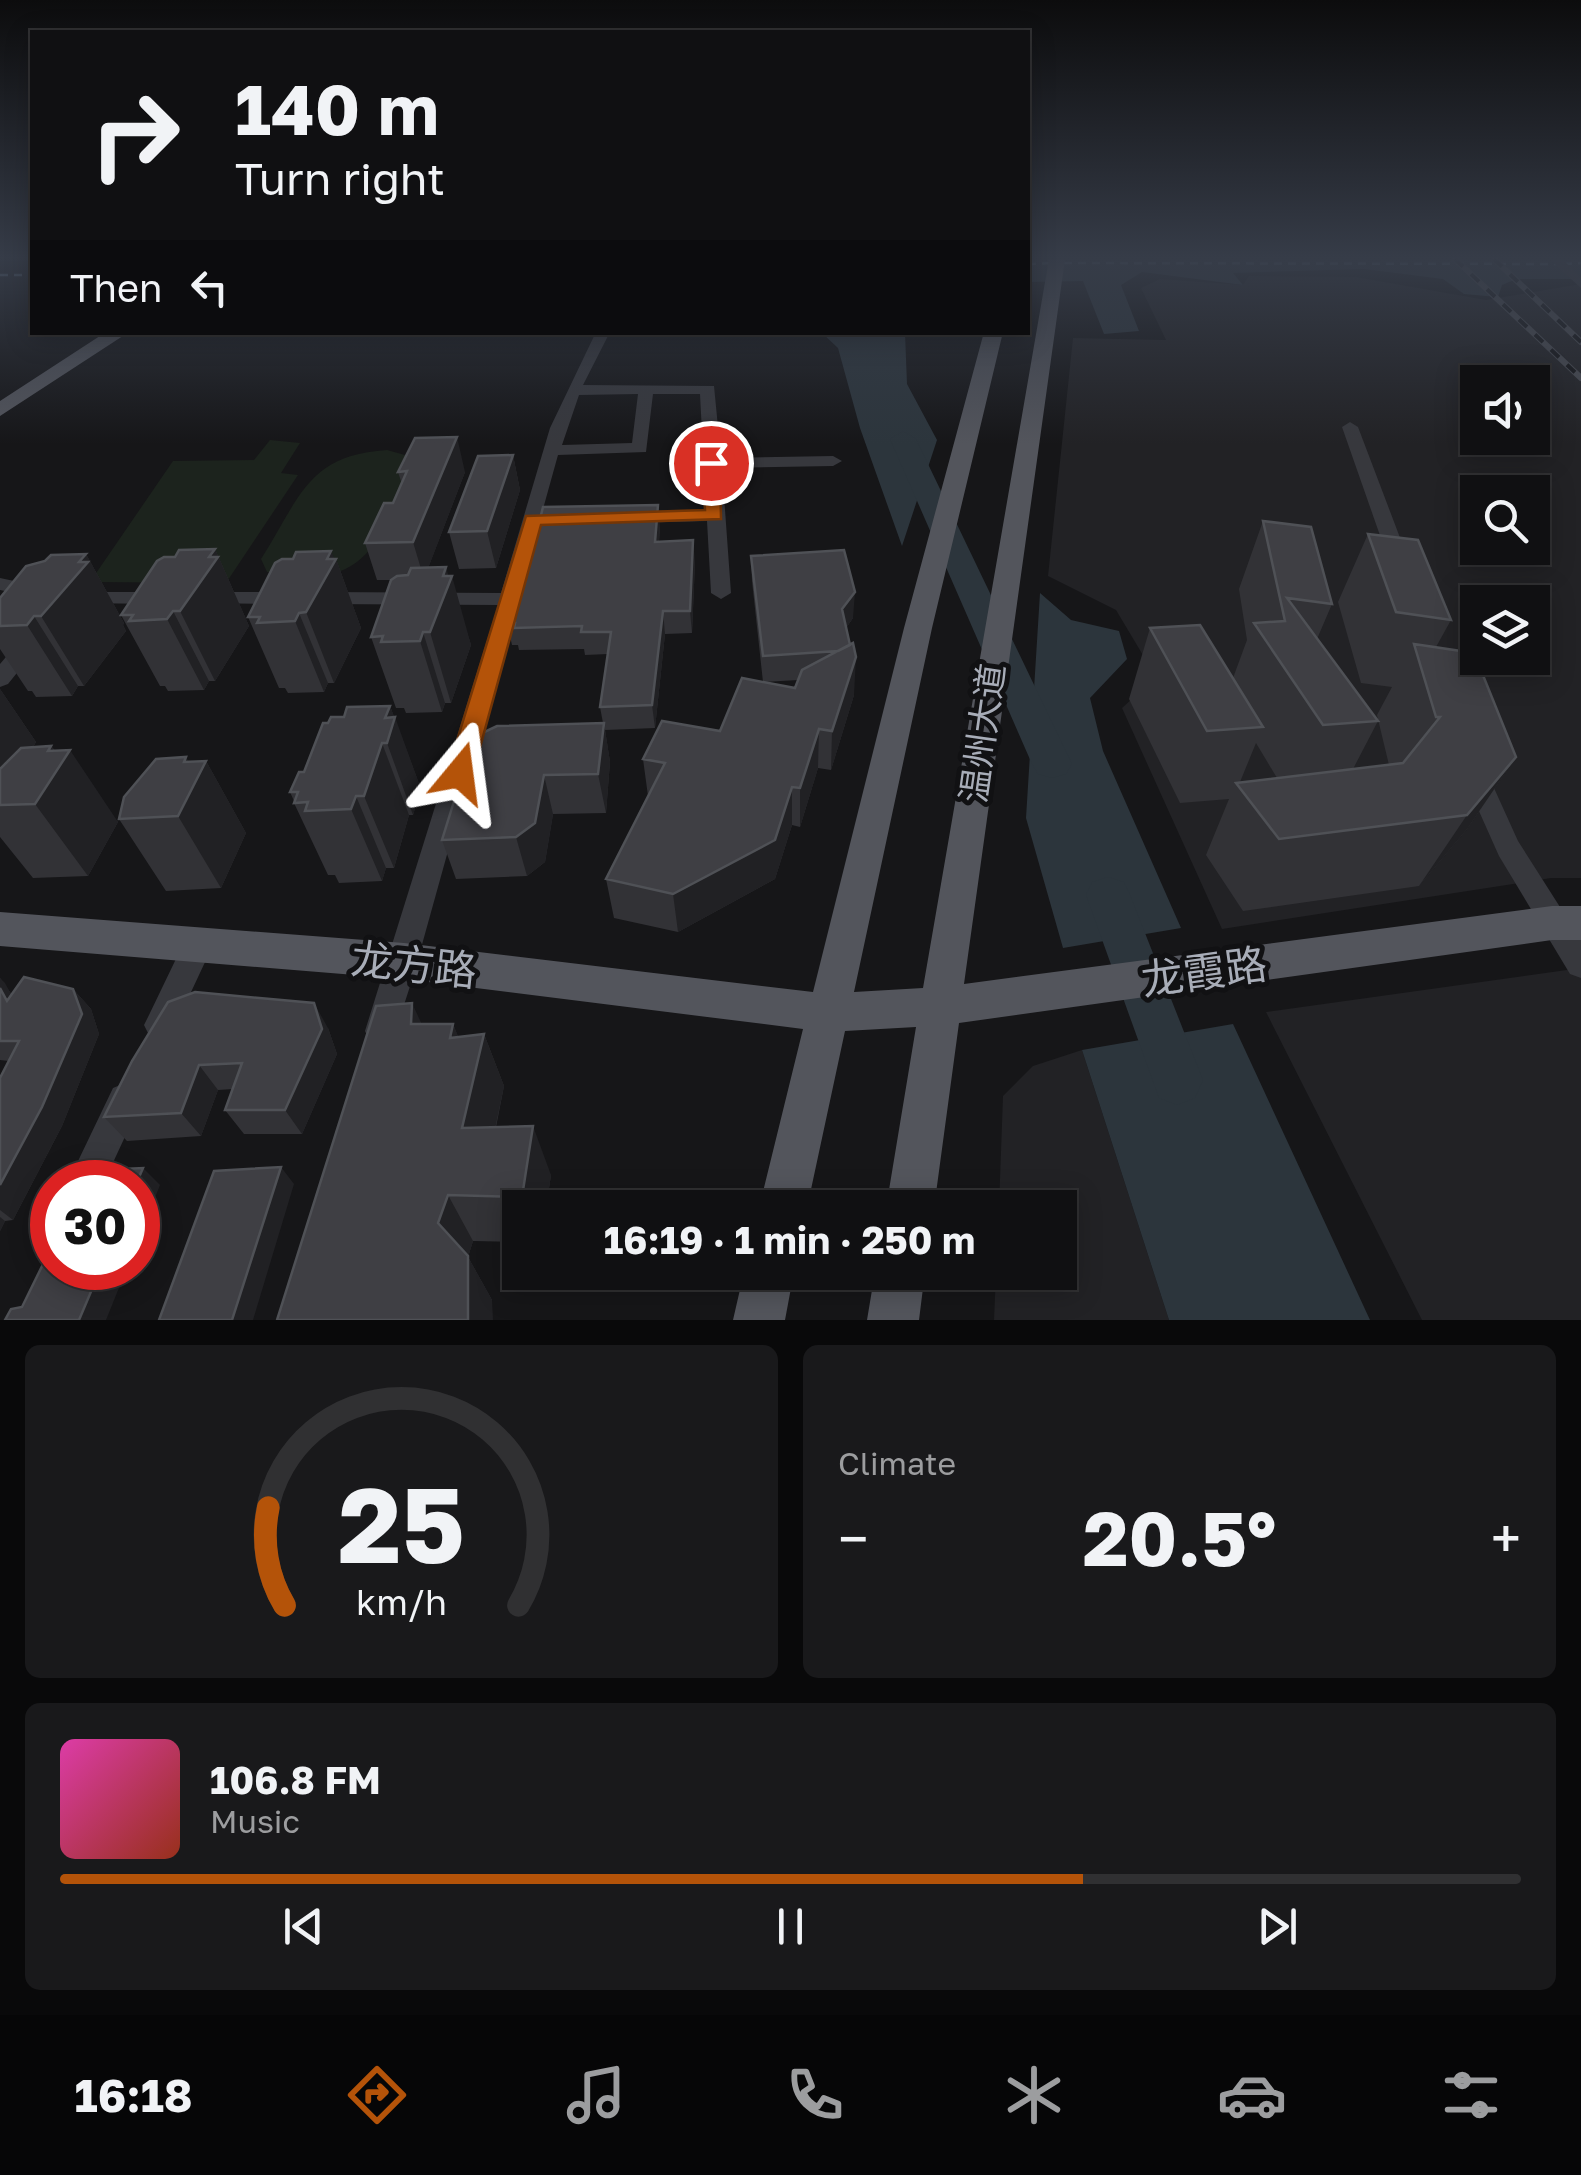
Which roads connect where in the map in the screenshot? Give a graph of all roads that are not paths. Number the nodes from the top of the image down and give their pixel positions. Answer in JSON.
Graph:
{"nodes":[{"id":1,"x":1048,"y":321,"type":"edge"},
{"id":2,"x":115,"y":335,"type":"edge"},
{"id":3,"x":601,"y":335,"type":"edge"},
{"id":4,"x":993,"y":335,"type":"edge"},
{"id":5,"x":646,"y":388,"type":"junction"},
{"id":6,"x":573,"y":390,"type":"junction"},
{"id":7,"x":0,"y":410,"type":"edge"},
{"id":8,"x":1350,"y":426,"type":"dead end"},
{"id":9,"x":554,"y":450,"type":"junction"},
{"id":10,"x":834,"y":461,"type":"dead end"},
{"id":11,"x":711,"y":463,"type":"junction"},
{"id":12,"x":715,"y":515,"type":"junction"},
{"id":13,"x":606,"y":518,"type":"edge"},
{"id":14,"x":0,"y":584,"type":"edge"},
{"id":15,"x":721,"y":593,"type":"dead end"},
{"id":16,"x":1411,"y":596,"type":"edge"},
{"id":17,"x":510,"y":598,"type":"junction"},
{"id":18,"x":56,"y":611,"type":"junction"},
{"id":19,"x":0,"y":679,"type":"edge"},
{"id":20,"x":1465,"y":746,"type":"edge"},
{"id":21,"x":1567,"y":923,"type":"edge"},
{"id":22,"x":0,"y":930,"type":"edge"},
{"id":23,"x":198,"y":945,"type":"junction"},
{"id":24,"x":404,"y":961,"type":"junction"},
{"id":25,"x":1581,"y":965,"type":"edge"},
{"id":26,"x":941,"y":1006,"type":"junction"},
{"id":27,"x":826,"y":1013,"type":"junction"},
{"id":28,"x":374,"y":1056,"type":"edge"},
{"id":29,"x":96,"y":1160,"type":"edge"},
{"id":30,"x":788,"y":1190,"type":"edge"},
{"id":31,"x":913,"y":1190,"type":"edge"},
{"id":32,"x":765,"y":1290,"type":"edge"},
{"id":33,"x":897,"y":1290,"type":"edge"},
{"id":34,"x":759,"y":1320,"type":"edge"},
{"id":35,"x":893,"y":1320,"type":"edge"}],
"edges":[{"from":1,"to":26,"type":"main road","name":"温州大道"},
{"from":2,"to":7,"type":"main road"},
{"from":3,"to":6,"type":"street"},
{"from":4,"to":27,"type":"main road"},
{"from":5,"to":6,"type":"street"},
{"from":5,"to":9,"type":"street"},
{"from":5,"to":11,"type":"street"},
{"from":6,"to":9,"type":"street"},
{"from":8,"to":16,"type":"street"},
{"from":9,"to":17,"type":"street"},
{"from":10,"to":11,"type":"street"},
{"from":11,"to":12,"type":"street"},
{"from":12,"to":13,"type":"street"},
{"from":12,"to":15,"type":"street"},
{"from":14,"to":18,"type":"street"},
{"from":17,"to":18,"type":"street"},
{"from":17,"to":24,"type":"street"},
{"from":18,"to":19,"type":"street"},
{"from":20,"to":21,"type":"street"},
{"from":21,"to":25,"type":"street"},
{"from":21,"to":26,"type":"main road","name":"龙霞路"},
{"from":22,"to":23,"type":"main road","name":"龙方路"},
{"from":23,"to":24,"type":"main road","name":"龙方路"},
{"from":23,"to":29,"type":"street"},
{"from":24,"to":27,"type":"main road","name":"龙方路"},
{"from":24,"to":28,"type":"street"},
{"from":26,"to":27,"type":"main road","name":"龙霞路"},
{"from":26,"to":31,"type":"main road","name":"温州大道"},
{"from":27,"to":30,"type":"main road"},
{"from":32,"to":34,"type":"main road"},
{"from":33,"to":35,"type":"main road"}]}
